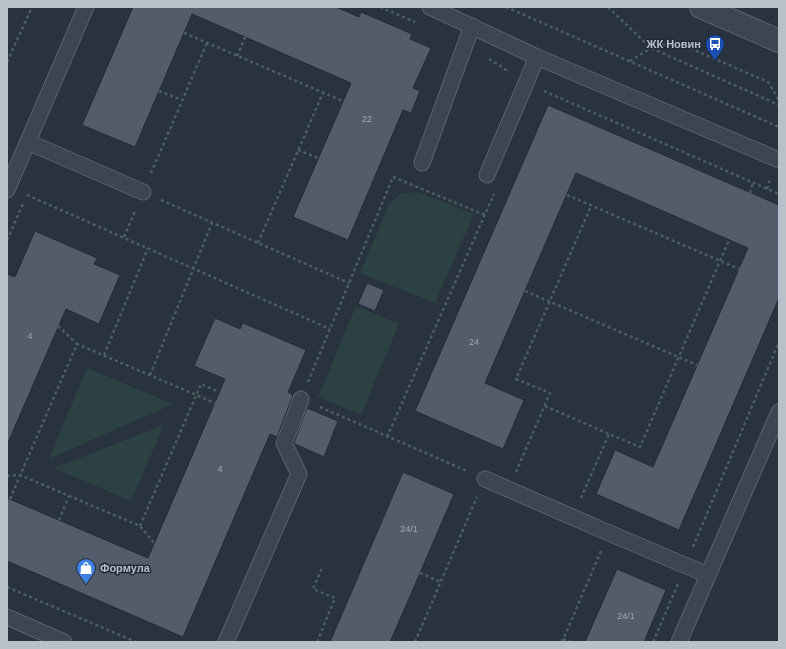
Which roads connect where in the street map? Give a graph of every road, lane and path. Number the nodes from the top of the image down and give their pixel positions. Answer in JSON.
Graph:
{"nodes":[{"id":1,"x":32,"y":7,"type":"edge"},
{"id":2,"x":86,"y":7,"type":"edge"},
{"id":3,"x":430,"y":7,"type":"edge"},
{"id":4,"x":506,"y":7,"type":"edge"},
{"id":5,"x":608,"y":7,"type":"edge"},
{"id":6,"x":701,"y":7,"type":"edge"},
{"id":7,"x":472,"y":26,"type":"junction"},
{"id":8,"x":184,"y":33,"type":"dead end"},
{"id":9,"x":245,"y":37,"type":"dead end"},
{"id":10,"x":779,"y":41,"type":"edge"},
{"id":11,"x":207,"y":43,"type":"junction"},
{"id":12,"x":466,"y":44,"type":"junction"},
{"id":13,"x":651,"y":48,"type":"junction"},
{"id":14,"x":237,"y":56,"type":"junction"},
{"id":15,"x":537,"y":57,"type":"junction"},
{"id":16,"x":629,"y":61,"type":"junction"},
{"id":17,"x":7,"y":62,"type":"edge"},
{"id":18,"x":526,"y":82,"type":"junction"},
{"id":19,"x":159,"y":91,"type":"dead end"},
{"id":20,"x":323,"y":93,"type":"junction"},
{"id":21,"x":182,"y":100,"type":"junction"},
{"id":22,"x":779,"y":100,"type":"edge"},
{"id":23,"x":343,"y":101,"type":"dead end"},
{"id":24,"x":779,"y":105,"type":"edge"},
{"id":25,"x":779,"y":127,"type":"edge"},
{"id":26,"x":28,"y":142,"type":"junction"},
{"id":27,"x":298,"y":150,"type":"junction"},
{"id":28,"x":318,"y":158,"type":"dead end"},
{"id":29,"x":779,"y":160,"type":"edge"},
{"id":30,"x":422,"y":163,"type":"dead end"},
{"id":31,"x":487,"y":175,"type":"dead end"},
{"id":32,"x":753,"y":183,"type":"junction"},
{"id":33,"x":7,"y":190,"type":"edge"},
{"id":34,"x":143,"y":192,"type":"junction"},
{"id":35,"x":750,"y":193,"type":"dead end"},
{"id":36,"x":494,"y":194,"type":"dead end"},
{"id":37,"x":779,"y":194,"type":"edge"},
{"id":38,"x":26,"y":195,"type":"dead end"},
{"id":39,"x":566,"y":195,"type":"dead end"},
{"id":40,"x":591,"y":206,"type":"junction"},
{"id":41,"x":485,"y":215,"type":"junction"},
{"id":42,"x":212,"y":223,"type":"junction"},
{"id":43,"x":124,"y":238,"type":"junction"},
{"id":44,"x":729,"y":240,"type":"dead end"},
{"id":45,"x":258,"y":243,"type":"junction"},
{"id":46,"x":148,"y":248,"type":"junction"},
{"id":47,"x":720,"y":261,"type":"junction"},
{"id":48,"x":194,"y":269,"type":"junction"},
{"id":49,"x":739,"y":269,"type":"dead end"},
{"id":50,"x":349,"y":283,"type":"junction"},
{"id":51,"x":525,"y":291,"type":"dead end"},
{"id":52,"x":549,"y":302,"type":"junction"},
{"id":53,"x":58,"y":326,"type":"dead end"},
{"id":54,"x":330,"y":329,"type":"junction"},
{"id":55,"x":779,"y":342,"type":"edge"},
{"id":56,"x":77,"y":344,"type":"junction"},
{"id":57,"x":104,"y":355,"type":"junction"},
{"id":58,"x":679,"y":357,"type":"junction"},
{"id":59,"x":697,"y":365,"type":"dead end"},
{"id":60,"x":150,"y":375,"type":"junction"},
{"id":61,"x":219,"y":392,"type":"dead end"},
{"id":62,"x":197,"y":395,"type":"junction"},
{"id":63,"x":301,"y":399,"type":"junction"},
{"id":64,"x":215,"y":403,"type":"dead end"},
{"id":65,"x":545,"y":406,"type":"junction"},
{"id":66,"x":779,"y":412,"type":"edge"},
{"id":67,"x":609,"y":434,"type":"junction"},
{"id":68,"x":387,"y":437,"type":"junction"},
{"id":69,"x":20,"y":475,"type":"junction"},
{"id":70,"x":7,"y":476,"type":"edge"},
{"id":71,"x":485,"y":479,"type":"junction"},
{"id":72,"x":508,"y":490,"type":"junction"},
{"id":73,"x":69,"y":496,"type":"junction"},
{"id":74,"x":10,"y":499,"type":"dead end"},
{"id":75,"x":573,"y":518,"type":"junction"},
{"id":76,"x":59,"y":520,"type":"dead end"},
{"id":77,"x":140,"y":526,"type":"junction"},
{"id":78,"x":609,"y":534,"type":"junction"},
{"id":79,"x":154,"y":543,"type":"dead end"},
{"id":80,"x":323,"y":566,"type":"dead end"},
{"id":81,"x":686,"y":566,"type":"junction"},
{"id":82,"x":420,"y":573,"type":"dead end"},
{"id":83,"x":708,"y":575,"type":"junction"},
{"id":84,"x":440,"y":582,"type":"junction"},
{"id":85,"x":7,"y":586,"type":"edge"},
{"id":86,"x":7,"y":617,"type":"edge"},
{"id":87,"x":562,"y":640,"type":"edge"},
{"id":88,"x":64,"y":642,"type":"edge"},
{"id":89,"x":136,"y":642,"type":"edge"},
{"id":90,"x":226,"y":642,"type":"edge"},
{"id":91,"x":317,"y":642,"type":"edge"},
{"id":92,"x":415,"y":642,"type":"edge"},
{"id":93,"x":571,"y":642,"type":"edge"},
{"id":94,"x":653,"y":642,"type":"edge"},
{"id":95,"x":679,"y":642,"type":"edge"}],
"edges":[{"from":1,"to":17,"type":"path"},
{"from":2,"to":26,"type":"lane"},
{"from":3,"to":7,"type":"lane"},
{"from":4,"to":16,"type":"path"},
{"from":5,"to":13,"type":"path"},
{"from":6,"to":10,"type":"street"},
{"from":7,"to":12,"type":"lane"},
{"from":7,"to":15,"type":"lane"},
{"from":8,"to":11,"type":"path"},
{"from":9,"to":14,"type":"path"},
{"from":11,"to":14,"type":"path"},
{"from":11,"to":21,"type":"path"},
{"from":12,"to":18,"type":"path"},
{"from":12,"to":30,"type":"lane"},
{"from":13,"to":16,"type":"path"},
{"from":13,"to":22,"type":"path"},
{"from":13,"to":24,"type":"path"},
{"from":14,"to":20,"type":"path"},
{"from":15,"to":18,"type":"lane"},
{"from":15,"to":29,"type":"lane"},
{"from":16,"to":25,"type":"path"},
{"from":18,"to":31,"type":"lane"},
{"from":18,"to":32,"type":"path"},
{"from":19,"to":21,"type":"path"},
{"from":20,"to":23,"type":"path"},
{"from":20,"to":27,"type":"path"},
{"from":21,"to":34,"type":"path"},
{"from":26,"to":33,"type":"lane"},
{"from":26,"to":34,"type":"lane"},
{"from":27,"to":28,"type":"path"},
{"from":27,"to":45,"type":"path"},
{"from":32,"to":35,"type":"path"},
{"from":32,"to":37,"type":"path"},
{"from":34,"to":42,"type":"path"},
{"from":34,"to":43,"type":"path"},
{"from":36,"to":41,"type":"path"},
{"from":38,"to":43,"type":"path"},
{"from":39,"to":40,"type":"path"},
{"from":40,"to":47,"type":"path"},
{"from":40,"to":52,"type":"path"},
{"from":41,"to":50,"type":"path"},
{"from":41,"to":68,"type":"path"},
{"from":42,"to":45,"type":"path"},
{"from":42,"to":48,"type":"path"},
{"from":43,"to":46,"type":"path"},
{"from":44,"to":47,"type":"path"},
{"from":45,"to":50,"type":"path"},
{"from":46,"to":48,"type":"path"},
{"from":46,"to":57,"type":"path"},
{"from":47,"to":49,"type":"path"},
{"from":47,"to":58,"type":"path"},
{"from":48,"to":54,"type":"path"},
{"from":48,"to":60,"type":"path"},
{"from":50,"to":54,"type":"path"},
{"from":51,"to":52,"type":"path"},
{"from":52,"to":58,"type":"path"},
{"from":52,"to":65,"type":"path"},
{"from":53,"to":56,"type":"path"},
{"from":54,"to":63,"type":"path"},
{"from":55,"to":81,"type":"path"},
{"from":56,"to":57,"type":"path"},
{"from":56,"to":69,"type":"path"},
{"from":57,"to":60,"type":"path"},
{"from":58,"to":59,"type":"path"},
{"from":58,"to":67,"type":"path"},
{"from":60,"to":62,"type":"path"},
{"from":61,"to":62,"type":"path"},
{"from":62,"to":64,"type":"path"},
{"from":62,"to":77,"type":"path"},
{"from":63,"to":68,"type":"path"},
{"from":63,"to":90,"type":"lane"},
{"from":65,"to":67,"type":"path"},
{"from":65,"to":72,"type":"path"},
{"from":66,"to":83,"type":"lane"},
{"from":67,"to":75,"type":"path"},
{"from":68,"to":71,"type":"path"},
{"from":69,"to":70,"type":"path"},
{"from":69,"to":73,"type":"path"},
{"from":69,"to":74,"type":"path"},
{"from":71,"to":72,"type":"lane"},
{"from":71,"to":84,"type":"path"},
{"from":72,"to":75,"type":"lane"},
{"from":73,"to":76,"type":"path"},
{"from":73,"to":77,"type":"path"},
{"from":75,"to":78,"type":"lane"},
{"from":77,"to":79,"type":"path"},
{"from":78,"to":81,"type":"lane"},
{"from":78,"to":87,"type":"path"},
{"from":80,"to":91,"type":"path"},
{"from":81,"to":83,"type":"lane"},
{"from":81,"to":94,"type":"path"},
{"from":82,"to":84,"type":"path"},
{"from":83,"to":95,"type":"lane"},
{"from":84,"to":92,"type":"path"},
{"from":85,"to":89,"type":"path"},
{"from":86,"to":88,"type":"lane"},
{"from":87,"to":93,"type":"path"}]}
